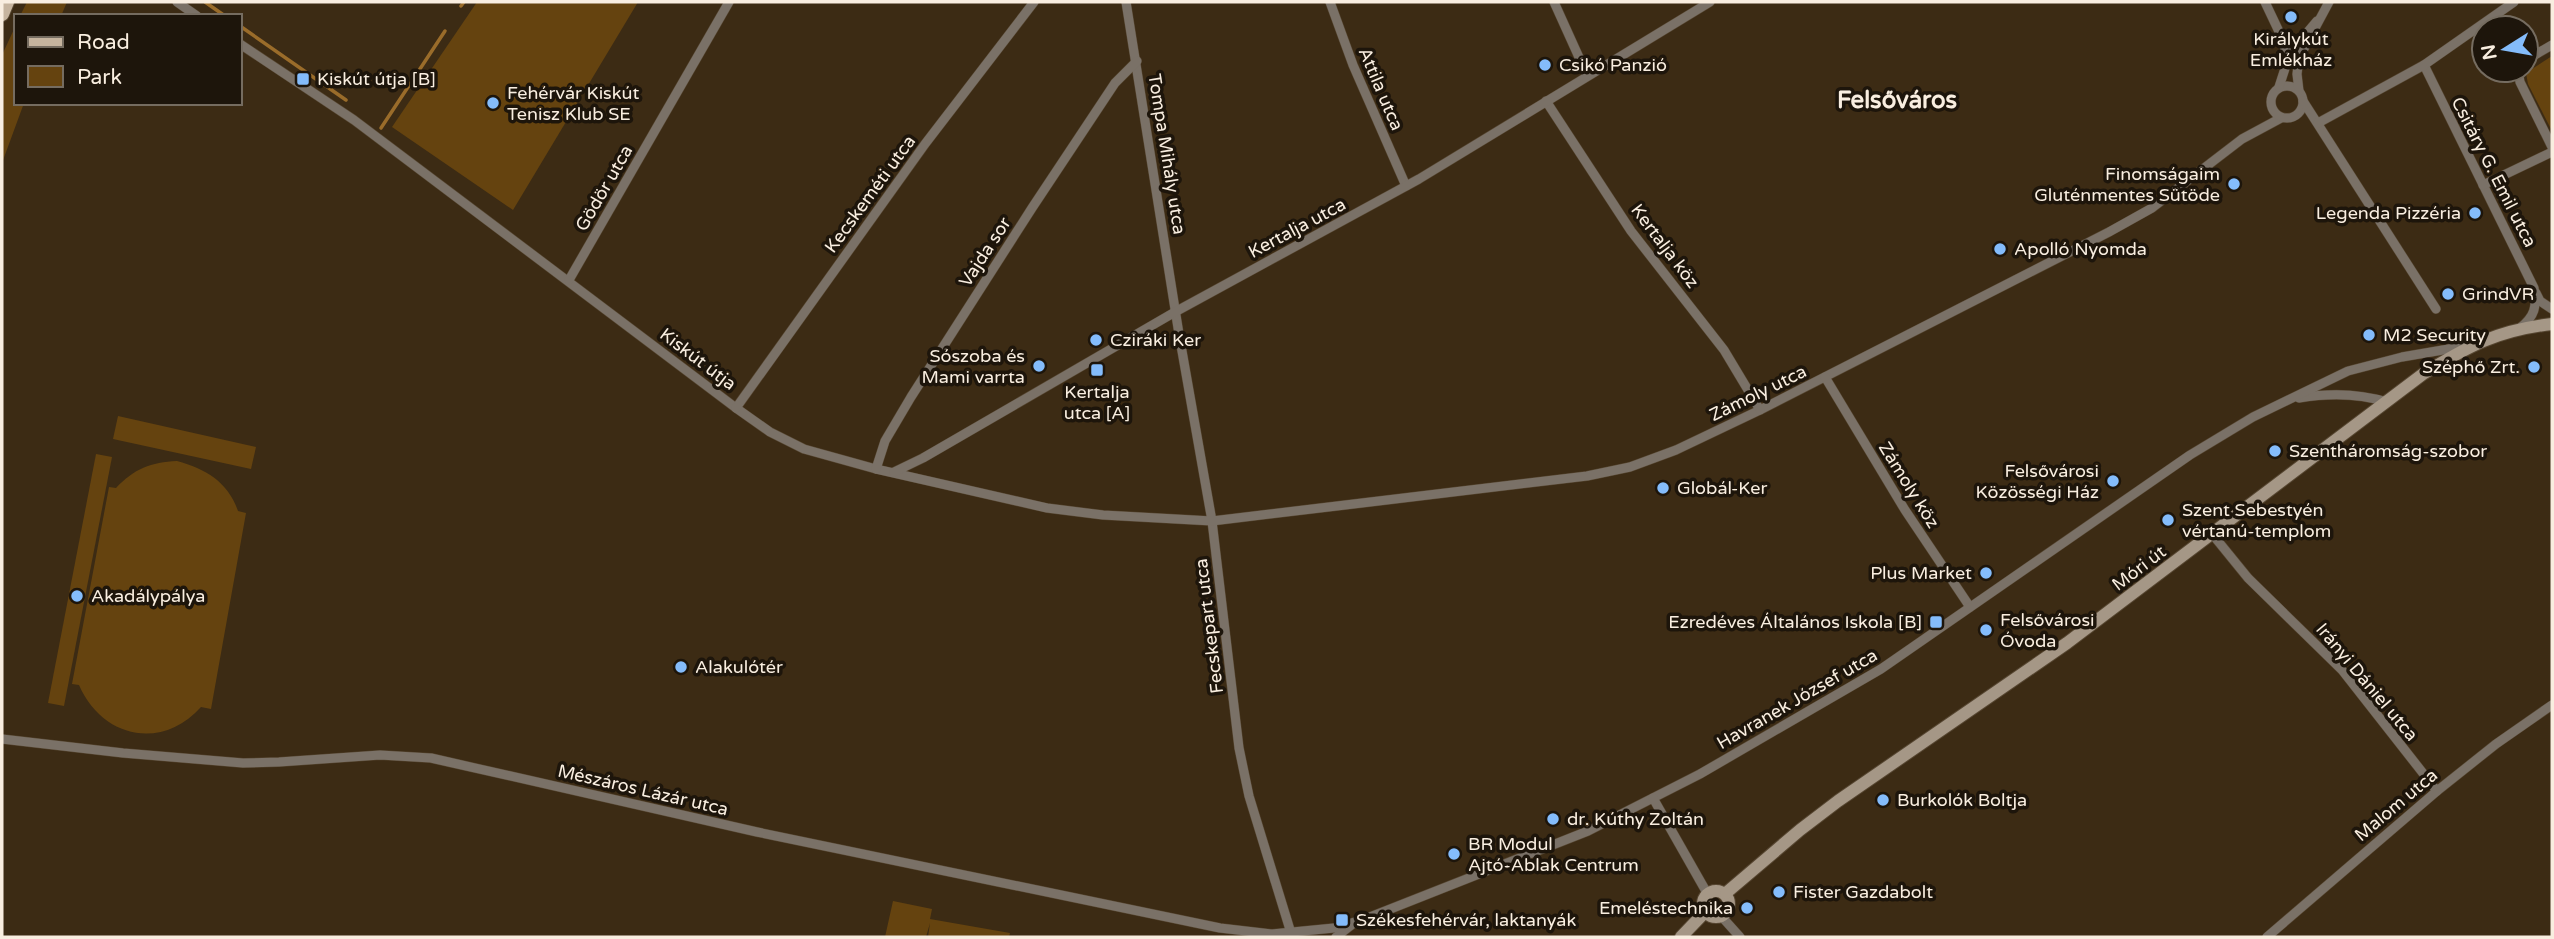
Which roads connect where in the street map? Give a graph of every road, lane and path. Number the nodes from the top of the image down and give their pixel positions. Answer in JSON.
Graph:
{"nodes":[{"id":1,"x":7,"y":2,"type":"edge"},
{"id":2,"x":177,"y":2,"type":"edge"},
{"id":3,"x":730,"y":2,"type":"edge"},
{"id":4,"x":1034,"y":2,"type":"edge"},
{"id":5,"x":1126,"y":2,"type":"edge"},
{"id":6,"x":1330,"y":2,"type":"edge"},
{"id":7,"x":1554,"y":2,"type":"edge"},
{"id":8,"x":1710,"y":2,"type":"edge"},
{"id":9,"x":2265,"y":2,"type":"edge"},
{"id":10,"x":2329,"y":2,"type":"edge"},
{"id":11,"x":2514,"y":2,"type":"edge"},
{"id":12,"x":2,"y":14,"type":"edge"},
{"id":13,"x":194,"y":14,"type":"edge"},
{"id":14,"x":2321,"y":18,"type":"junction"},
{"id":15,"x":242,"y":45,"type":"edge"},
{"id":16,"x":1137,"y":61,"type":"junction"},
{"id":17,"x":2287,"y":61,"type":"junction"},
{"id":18,"x":2424,"y":65,"type":"junction"},
{"id":19,"x":1587,"y":75,"type":"junction"},
{"id":20,"x":2521,"y":84,"type":"edge"},
{"id":21,"x":2280,"y":87,"type":"junction"},
{"id":22,"x":2299,"y":91,"type":"junction"},
{"id":23,"x":1546,"y":101,"type":"junction"},
{"id":24,"x":2303,"y":101,"type":"junction"},
{"id":25,"x":2270,"y":105,"type":"junction"},
{"id":26,"x":2294,"y":117,"type":"junction"},
{"id":27,"x":2281,"y":118,"type":"junction"},
{"id":28,"x":2318,"y":123,"type":"junction"},
{"id":29,"x":2259,"y":128,"type":"junction"},
{"id":30,"x":2552,"y":149,"type":"edge"},
{"id":31,"x":2483,"y":185,"type":"junction"},
{"id":32,"x":1406,"y":186,"type":"junction"},
{"id":33,"x":569,"y":280,"type":"junction"},
{"id":34,"x":2534,"y":288,"type":"junction"},
{"id":35,"x":2436,"y":309,"type":"dead end"},
{"id":36,"x":2552,"y":309,"type":"edge"},
{"id":37,"x":1175,"y":312,"type":"junction"},
{"id":38,"x":2552,"y":324,"type":"edge"},
{"id":39,"x":2520,"y":328,"type":"junction"},
{"id":40,"x":2472,"y":345,"type":"junction"},
{"id":41,"x":1825,"y":377,"type":"junction"},
{"id":42,"x":2294,"y":399,"type":"junction"},
{"id":43,"x":2387,"y":402,"type":"junction"},
{"id":44,"x":736,"y":408,"type":"junction"},
{"id":45,"x":1760,"y":410,"type":"junction"},
{"id":46,"x":876,"y":469,"type":"junction"},
{"id":47,"x":894,"y":472,"type":"junction"},
{"id":48,"x":1212,"y":521,"type":"junction"},
{"id":49,"x":2213,"y":535,"type":"junction"},
{"id":50,"x":1970,"y":607,"type":"junction"},
{"id":51,"x":2552,"y":705,"type":"edge"},
{"id":52,"x":2,"y":739,"type":"edge"},
{"id":53,"x":2437,"y":791,"type":"junction"},
{"id":54,"x":1653,"y":798,"type":"junction"},
{"id":55,"x":1707,"y":893,"type":"junction"},
{"id":56,"x":1726,"y":893,"type":"junction"},
{"id":57,"x":1705,"y":912,"type":"junction"},
{"id":58,"x":1722,"y":917,"type":"junction"},
{"id":59,"x":1356,"y":922,"type":"junction"},
{"id":60,"x":1291,"y":933,"type":"junction"},
{"id":61,"x":1272,"y":935,"type":"edge"},
{"id":62,"x":1304,"y":935,"type":"edge"},
{"id":63,"x":1336,"y":937,"type":"edge"},
{"id":64,"x":1681,"y":937,"type":"edge"},
{"id":65,"x":1740,"y":937,"type":"edge"},
{"id":66,"x":2267,"y":937,"type":"edge"}],
"edges":[{"from":1,"to":12,"type":"main road"},
{"from":2,"to":13,"type":"street"},
{"from":3,"to":33,"type":"street","name":"Gödör utca"},
{"from":4,"to":44,"type":"street","name":"Kecskeméti utca"},
{"from":5,"to":16,"type":"street","name":"Tompa Mihály utca"},
{"from":6,"to":32,"type":"street","name":"Attila utca"},
{"from":7,"to":19,"type":"street"},
{"from":8,"to":19,"type":"street","name":"Kertalja utca"},
{"from":9,"to":17,"type":"street"},
{"from":10,"to":14,"type":"street"},
{"from":11,"to":18,"type":"street"},
{"from":14,"to":17,"type":"street"},
{"from":14,"to":22,"type":"street"},
{"from":15,"to":33,"type":"street","name":"Kiskút útja"},
{"from":16,"to":37,"type":"street","name":"Tompa Mihály utca"},
{"from":16,"to":46,"type":"street","name":"Vajda sor"},
{"from":17,"to":21,"type":"street"},
{"from":18,"to":28,"type":"street"},
{"from":18,"to":31,"type":"street","name":"Csitáry G. Emil utca"},
{"from":19,"to":23,"type":"street","name":"Kertalja utca"},
{"from":20,"to":30,"type":"street"},
{"from":21,"to":22,"type":"street"},
{"from":21,"to":25,"type":"street"},
{"from":22,"to":24,"type":"street"},
{"from":23,"to":32,"type":"street","name":"Kertalja utca"},
{"from":23,"to":45,"type":"street","name":"Kertalja köz"},
{"from":24,"to":26,"type":"street"},
{"from":24,"to":28,"type":"street"},
{"from":25,"to":27,"type":"street"},
{"from":25,"to":29,"type":"street","name":"Zámoly utca"},
{"from":26,"to":27,"type":"street"},
{"from":26,"to":28,"type":"street"},
{"from":27,"to":29,"type":"street","name":"Zámoly utca"},
{"from":28,"to":35,"type":"street"},
{"from":29,"to":41,"type":"street","name":"Zámoly utca"},
{"from":30,"to":31,"type":"street"},
{"from":31,"to":34,"type":"street","name":"Csitáry G. Emil utca"},
{"from":32,"to":37,"type":"street","name":"Kertalja utca"},
{"from":33,"to":44,"type":"street","name":"Kiskút útja"},
{"from":34,"to":36,"type":"street","name":"Csitáry G. Emil utca"},
{"from":34,"to":39,"type":"street"},
{"from":37,"to":47,"type":"street","name":"Kertalja utca"},
{"from":37,"to":48,"type":"street","name":"Fecskepart utca"},
{"from":38,"to":39,"type":"main road","name":"Móri út"},
{"from":39,"to":40,"type":"main road","name":"Móri út"},
{"from":40,"to":42,"type":"street"},
{"from":40,"to":43,"type":"main road","name":"Móri út"},
{"from":41,"to":45,"type":"street","name":"Zámoly utca"},
{"from":41,"to":50,"type":"street","name":"Zámoly köz"},
{"from":42,"to":43,"type":"street"},
{"from":42,"to":50,"type":"street","name":"Havranek József utca"},
{"from":43,"to":49,"type":"main road","name":"Móri út"},
{"from":44,"to":46,"type":"street","name":"Kiskút útja"},
{"from":45,"to":48,"type":"street","name":"Zámoly utca"},
{"from":46,"to":47,"type":"street","name":"Kiskút útja"},
{"from":47,"to":48,"type":"street","name":"Kiskút útja"},
{"from":48,"to":60,"type":"street","name":"Fecskepart utca"},
{"from":49,"to":53,"type":"street","name":"Irányi Dániel utca"},
{"from":49,"to":56,"type":"main road","name":"Móri út"},
{"from":50,"to":54,"type":"street","name":"Havranek József utca"},
{"from":51,"to":53,"type":"street","name":"Malom utca"},
{"from":52,"to":61,"type":"street","name":"Mészáros Lázár utca"},
{"from":53,"to":66,"type":"street","name":"Malom utca"},
{"from":54,"to":55,"type":"street"},
{"from":54,"to":59,"type":"street","name":"Havranek József utca"},
{"from":55,"to":56,"type":"main road"},
{"from":55,"to":57,"type":"main road"},
{"from":56,"to":58,"type":"main road"},
{"from":57,"to":58,"type":"main road"},
{"from":57,"to":64,"type":"main road"},
{"from":58,"to":65,"type":"street"},
{"from":59,"to":62,"type":"street","name":"Havranek József utca"},
{"from":59,"to":63,"type":"street"},
{"from":60,"to":61,"type":"street","name":"Havranek József utca"},
{"from":60,"to":62,"type":"street","name":"Havranek József utca"}]}
